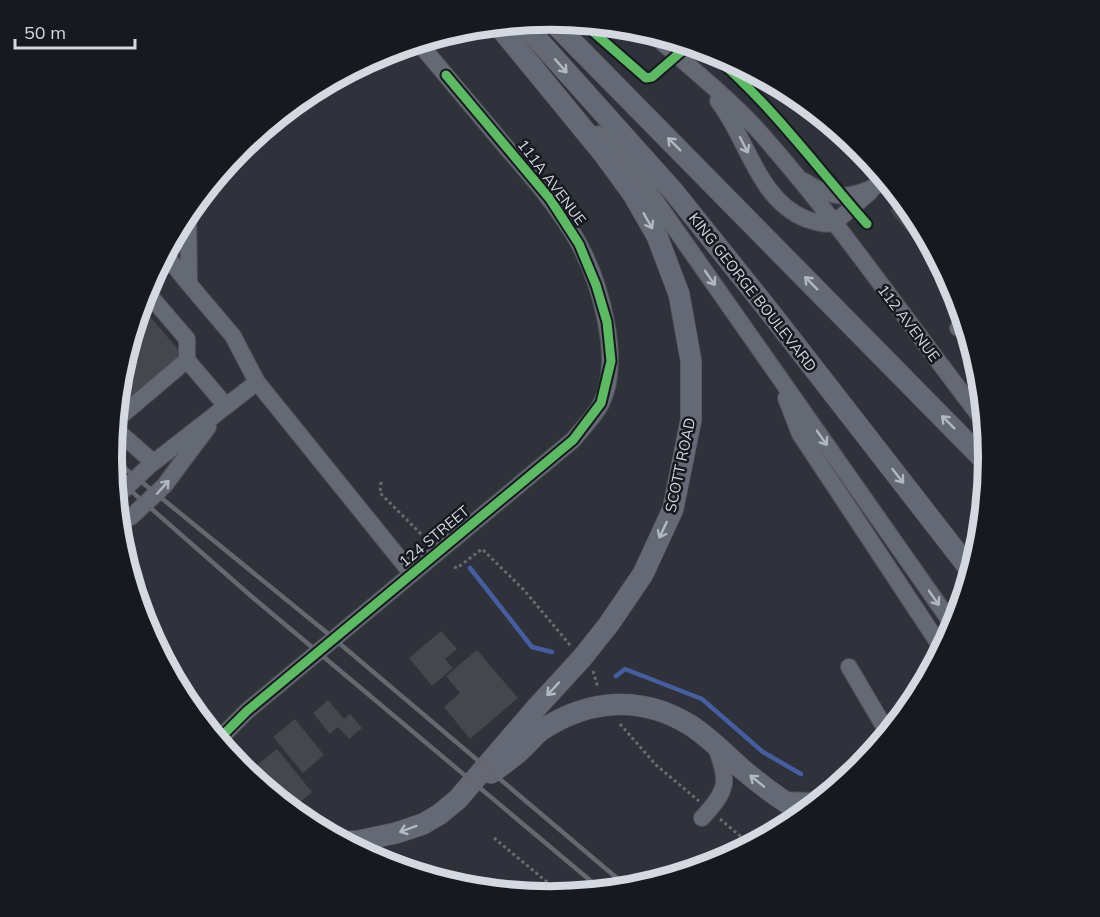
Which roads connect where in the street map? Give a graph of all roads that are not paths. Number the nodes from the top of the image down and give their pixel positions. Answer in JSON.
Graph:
{"nodes":[{"id":1,"x":561,"y":30,"type":"edge"},
{"id":2,"x":530,"y":31,"type":"edge"},
{"id":3,"x":505,"y":33,"type":"edge"},
{"id":4,"x":667,"y":47,"type":"edge"},
{"id":5,"x":424,"y":49,"type":"edge"},
{"id":6,"x":525,"y":57,"type":"junction"},
{"id":7,"x":702,"y":78,"type":"junction"},
{"id":8,"x":793,"y":173,"type":"junction"},
{"id":9,"x":878,"y":184,"type":"edge"},
{"id":10,"x":879,"y":184,"type":"edge"},
{"id":11,"x":834,"y":223,"type":"junction"},
{"id":12,"x":188,"y":229,"type":"edge"},
{"id":13,"x":170,"y":261,"type":"edge"},
{"id":14,"x":189,"y":284,"type":"junction"},
{"id":15,"x":153,"y":299,"type":"edge"},
{"id":16,"x":607,"y":322,"type":"joint"},
{"id":17,"x":187,"y":360,"type":"junction"},
{"id":18,"x":778,"y":374,"type":"junction"},
{"id":19,"x":257,"y":382,"type":"junction"},
{"id":20,"x":224,"y":408,"type":"junction"},
{"id":21,"x":976,"y":410,"type":"edge"},
{"id":22,"x":124,"y":414,"type":"edge"},
{"id":23,"x":122,"y":435,"type":"edge"},
{"id":24,"x":978,"y":454,"type":"edge"},
{"id":25,"x":153,"y":462,"type":"junction"},
{"id":26,"x":122,"y":491,"type":"edge"},
{"id":27,"x":126,"y":519,"type":"edge"},
{"id":28,"x":965,"y":563,"type":"edge"},
{"id":29,"x":412,"y":574,"type":"junction"},
{"id":30,"x":948,"y":618,"type":"edge"},
{"id":31,"x":937,"y":641,"type":"edge"},
{"id":32,"x":849,"y":667,"type":"dead end"},
{"id":33,"x":884,"y":726,"type":"edge"},
{"id":34,"x":223,"y":735,"type":"edge"},
{"id":35,"x":715,"y":743,"type":"junction"},
{"id":36,"x":458,"y":799,"type":"junction"},
{"id":37,"x":781,"y":800,"type":"junction"},
{"id":38,"x":807,"y":801,"type":"edge"},
{"id":39,"x":796,"y":809,"type":"edge"},
{"id":40,"x":707,"y":813,"type":"road end"},
{"id":41,"x":356,"y":841,"type":"edge"}],
"edges":[{"from":24,"to":1,"type":"main road","one_way":true},
{"from":2,"to":28,"type":"main road","name":"KING GEORGE BOULEVARD","one_way":true},
{"from":3,"to":6,"type":"main road","name":"SCOTT ROAD"},
{"from":4,"to":7,"type":"street","name":"112 AVENUE"},
{"from":5,"to":16,"type":"street","name":"111A AVENUE"},
{"from":6,"to":18,"type":"street","one_way":true},
{"from":6,"to":36,"type":"main road","name":"SCOTT ROAD","one_way":true},
{"from":7,"to":8,"type":"street","name":"112 AVENUE"},
{"from":7,"to":11,"type":"street","name":"112 AVENUE","one_way":true},
{"from":8,"to":9,"type":"street"},
{"from":8,"to":11,"type":"street","name":"112 AVENUE"},
{"from":10,"to":11,"type":"street"},
{"from":11,"to":21,"type":"street","name":"112 AVENUE"},
{"from":12,"to":14,"type":"street"},
{"from":13,"to":14,"type":"street"},
{"from":14,"to":19,"type":"street"},
{"from":15,"to":17,"type":"street"},
{"from":16,"to":29,"type":"street","name":"124 STREET"},
{"from":17,"to":20,"type":"street"},
{"from":17,"to":22,"type":"street"},
{"from":18,"to":30,"type":"street","one_way":true},
{"from":18,"to":31,"type":"street"},
{"from":19,"to":20,"type":"street"},
{"from":19,"to":29,"type":"street"},
{"from":20,"to":25,"type":"street"},
{"from":27,"to":20,"type":"street","one_way":true},
{"from":23,"to":25,"type":"street"},
{"from":25,"to":26,"type":"street"},
{"from":29,"to":34,"type":"street","name":"124 STREET"},
{"from":32,"to":33,"type":"street"},
{"from":35,"to":36,"type":"main road"},
{"from":37,"to":35,"type":"main road","one_way":true},
{"from":35,"to":40,"type":"street"},
{"from":36,"to":41,"type":"main road","name":"SCOTT ROAD","one_way":true},
{"from":37,"to":38,"type":"street"},
{"from":37,"to":39,"type":"main road"}]}
